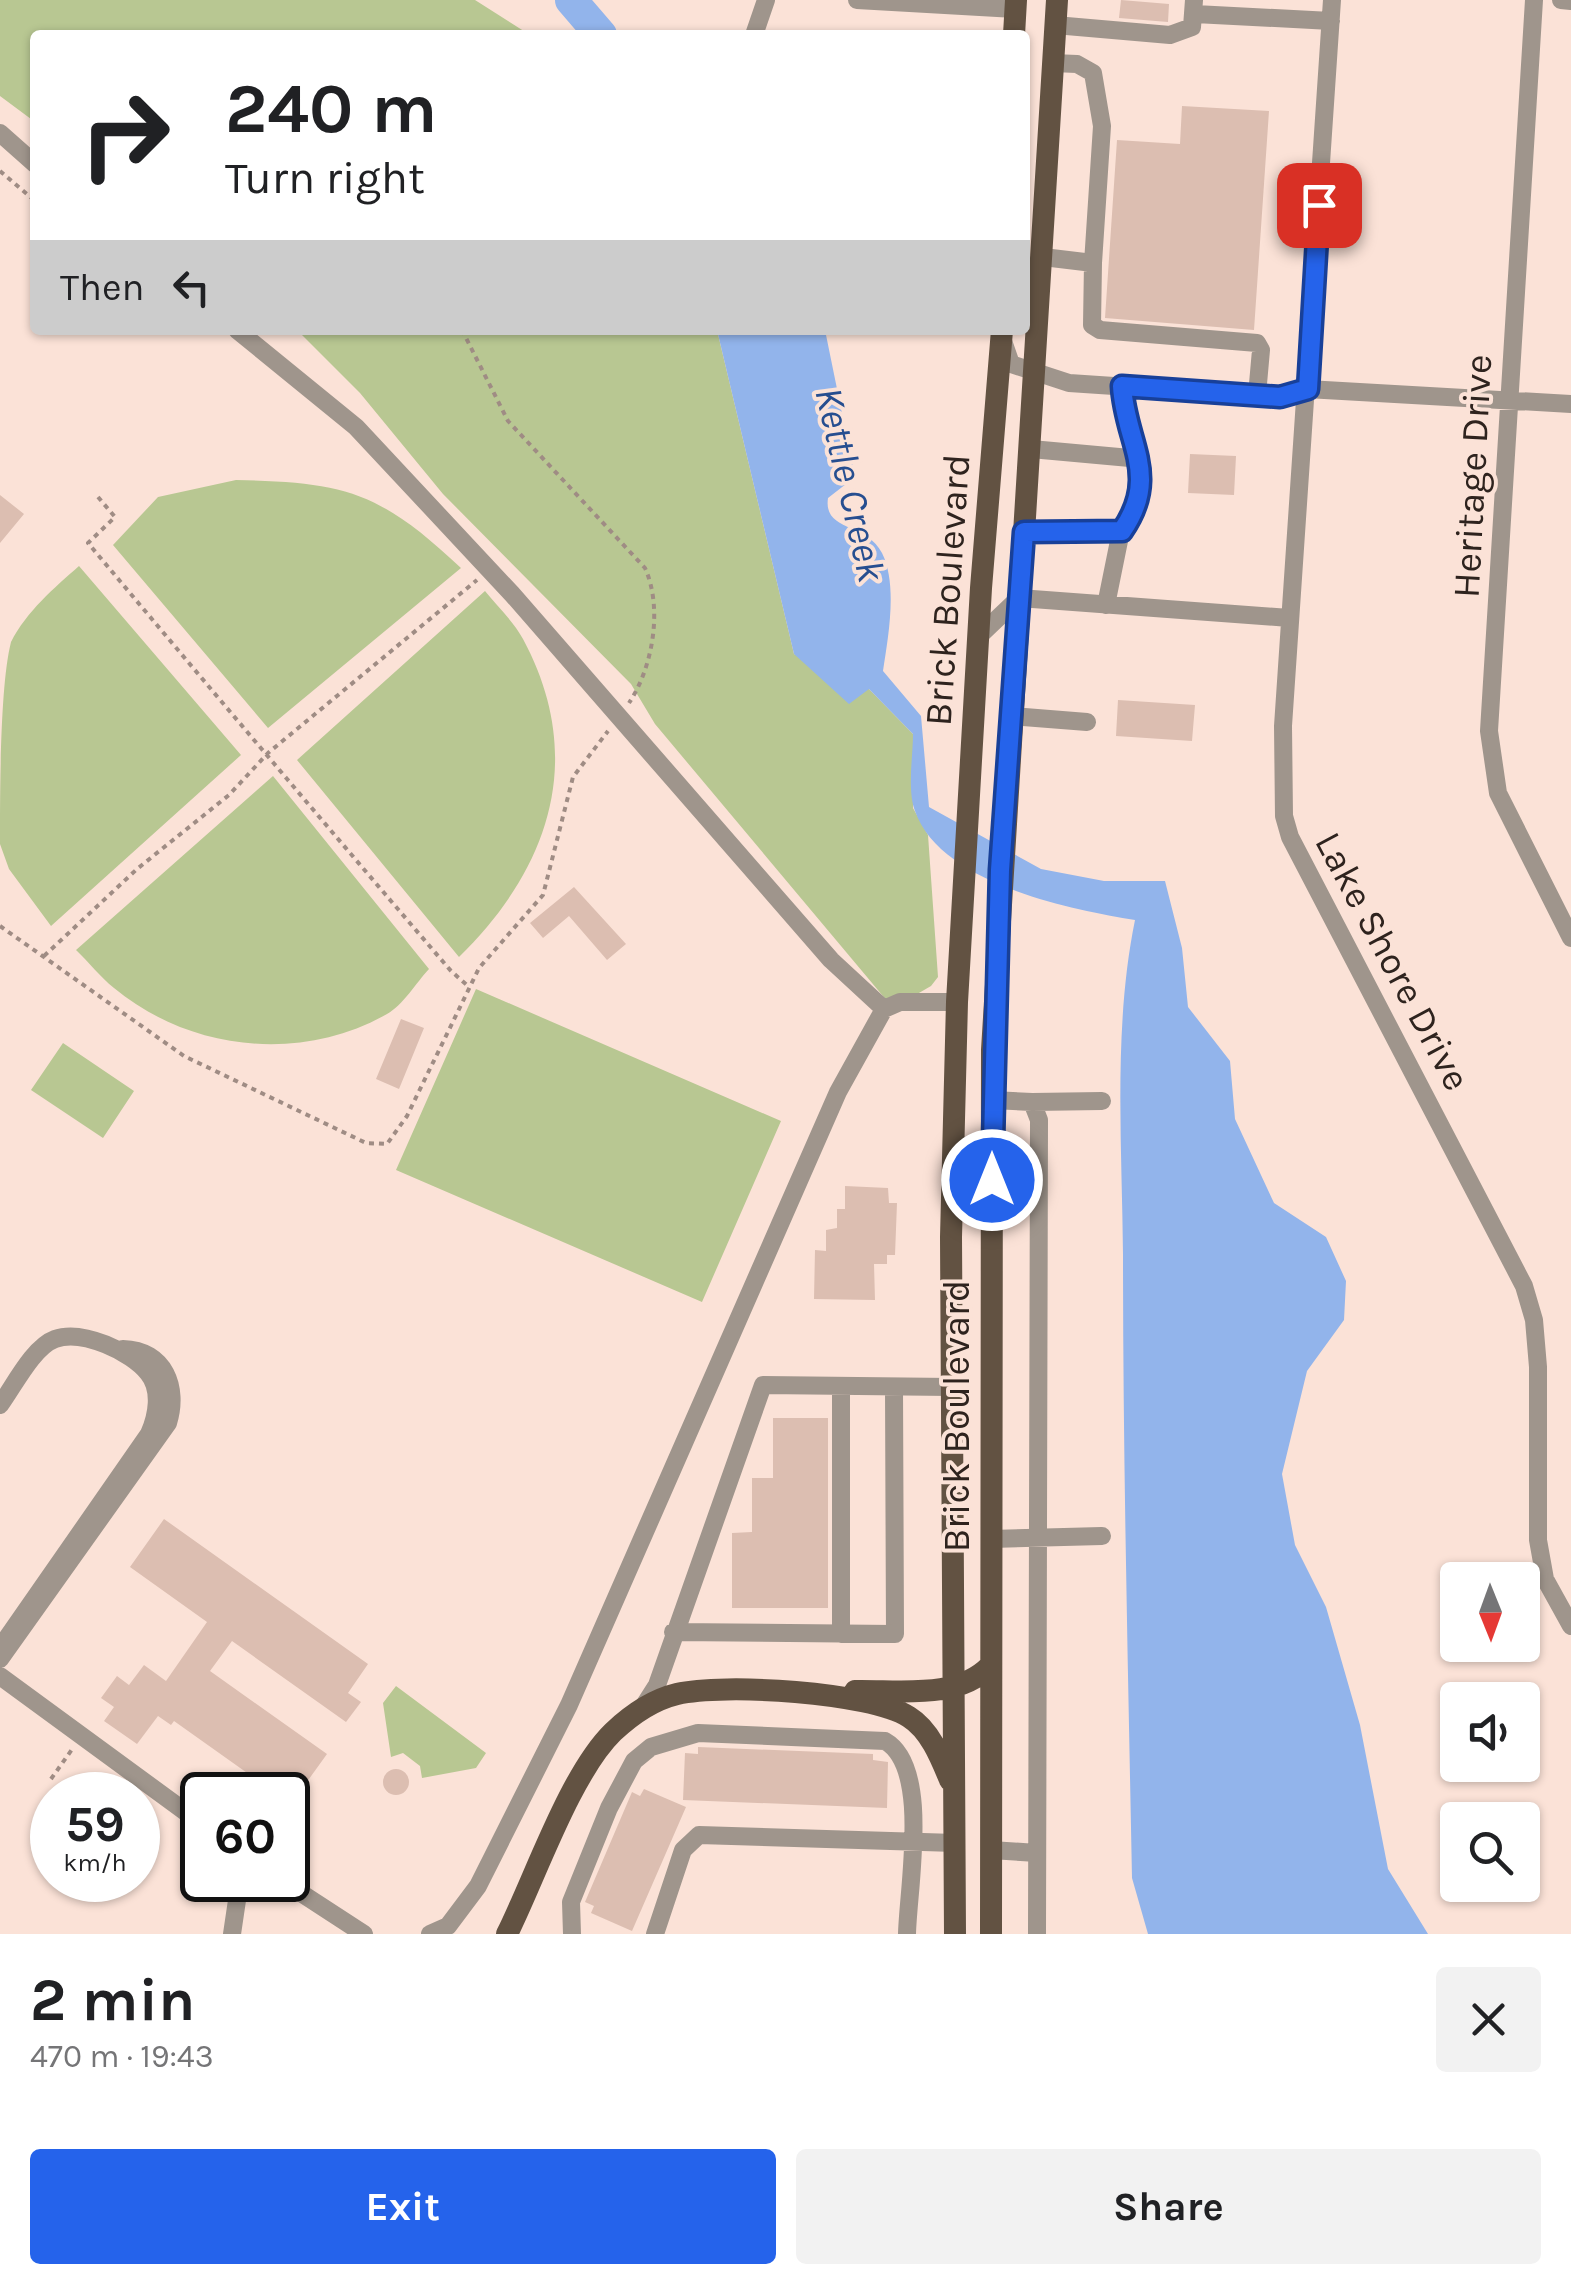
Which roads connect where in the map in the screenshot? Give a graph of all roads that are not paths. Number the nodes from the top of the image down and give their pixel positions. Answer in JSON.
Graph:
{"nodes":[{"id":1,"x":766,"y":0,"type":"edge"},
{"id":2,"x":857,"y":0,"type":"edge"},
{"id":3,"x":1057,"y":0,"type":"edge"},
{"id":4,"x":1332,"y":0,"type":"edge"},
{"id":5,"x":1534,"y":0,"type":"edge"},
{"id":6,"x":1561,"y":0,"type":"edge"},
{"id":7,"x":1571,"y":0,"type":"edge"},
{"id":8,"x":1015,"y":4,"type":"edge"},
{"id":9,"x":1195,"y":7,"type":"edge"},
{"id":10,"x":1330,"y":21,"type":"junction"},
{"id":11,"x":1056,"y":24,"type":"junction"},
{"id":12,"x":756,"y":30,"type":"edge"},
{"id":13,"x":1014,"y":30,"type":"edge"},
{"id":14,"x":1054,"y":63,"type":"junction"},
{"id":15,"x":0,"y":133,"type":"edge"},
{"id":16,"x":30,"y":160,"type":"edge"},
{"id":17,"x":1043,"y":257,"type":"junction"},
{"id":18,"x":1094,"y":262,"type":"junction"},
{"id":19,"x":243,"y":335,"type":"edge"},
{"id":20,"x":1002,"y":335,"type":"edge"},
{"id":21,"x":1002,"y":335,"type":"edge"},
{"id":22,"x":1037,"y":376,"type":"junction"},
{"id":23,"x":1122,"y":386,"type":"junction"},
{"id":24,"x":1308,"y":389,"type":"junction"},
{"id":25,"x":1257,"y":395,"type":"junction"},
{"id":26,"x":1508,"y":400,"type":"junction"},
{"id":27,"x":1571,"y":404,"type":"edge"},
{"id":28,"x":1031,"y":449,"type":"junction"},
{"id":29,"x":1141,"y":458,"type":"junction"},
{"id":30,"x":1122,"y":531,"type":"junction"},
{"id":31,"x":1024,"y":532,"type":"junction"},
{"id":32,"x":1018,"y":598,"type":"junction"},
{"id":33,"x":1106,"y":605,"type":"junction"},
{"id":34,"x":1290,"y":618,"type":"junction"},
{"id":35,"x":978,"y":637,"type":"junction"},
{"id":36,"x":1011,"y":716,"type":"junction"},
{"id":37,"x":1087,"y":722,"type":"dead end"},
{"id":38,"x":1571,"y":938,"type":"edge"},
{"id":39,"x":957,"y":1002,"type":"junction"},
{"id":40,"x":884,"y":1009,"type":"junction"},
{"id":41,"x":992,"y":1100,"type":"junction"},
{"id":42,"x":1102,"y":1101,"type":"dead end"},
{"id":43,"x":1032,"y":1102,"type":"junction"},
{"id":44,"x":841,"y":1386,"type":"junction"},
{"id":45,"x":952,"y":1387,"type":"junction"},
{"id":46,"x":894,"y":1388,"type":"junction"},
{"id":47,"x":0,"y":1405,"type":"edge"},
{"id":48,"x":119,"y":1486,"type":"junction"},
{"id":49,"x":1102,"y":1536,"type":"dead end"},
{"id":50,"x":1038,"y":1537,"type":"junction"},
{"id":51,"x":991,"y":1539,"type":"junction"},
{"id":52,"x":1571,"y":1626,"type":"edge"},
{"id":53,"x":674,"y":1632,"type":"junction"},
{"id":54,"x":841,"y":1634,"type":"junction"},
{"id":55,"x":0,"y":1648,"type":"edge"},
{"id":56,"x":0,"y":1659,"type":"edge"},
{"id":57,"x":990,"y":1666,"type":"junction"},
{"id":58,"x":0,"y":1676,"type":"edge"},
{"id":59,"x":954,"y":1688,"type":"junction"},
{"id":60,"x":821,"y":1692,"type":"junction"},
{"id":61,"x":643,"y":1707,"type":"junction"},
{"id":62,"x":954,"y":1790,"type":"junction"},
{"id":63,"x":180,"y":1808,"type":"edge"},
{"id":64,"x":912,"y":1842,"type":"junction"},
{"id":65,"x":955,"y":1843,"type":"junction"},
{"id":66,"x":991,"y":1850,"type":"junction"},
{"id":67,"x":1037,"y":1853,"type":"junction"},
{"id":68,"x":535,"y":1878,"type":"junction"},
{"id":69,"x":310,"y":1899,"type":"edge"},
{"id":70,"x":237,"y":1902,"type":"edge"},
{"id":71,"x":232,"y":1934,"type":"edge"},
{"id":72,"x":364,"y":1934,"type":"edge"},
{"id":73,"x":430,"y":1934,"type":"edge"},
{"id":74,"x":508,"y":1934,"type":"edge"},
{"id":75,"x":530,"y":1934,"type":"edge"},
{"id":76,"x":572,"y":1934,"type":"edge"},
{"id":77,"x":655,"y":1934,"type":"edge"},
{"id":78,"x":907,"y":1934,"type":"edge"},
{"id":79,"x":956,"y":1934,"type":"edge"},
{"id":80,"x":990,"y":1934,"type":"edge"},
{"id":81,"x":1037,"y":1934,"type":"edge"}],
"edges":[{"from":1,"to":12,"type":"street"},
{"from":2,"to":8,"type":"street"},
{"from":3,"to":11,"type":"main road","name":"Brick Boulevard"},
{"from":4,"to":10,"type":"street","name":"Lake Shore Drive"},
{"from":5,"to":26,"type":"street","name":"Heritage Drive"},
{"from":6,"to":7,"type":"street"},
{"from":8,"to":13,"type":"main road"},
{"from":9,"to":10,"type":"street"},
{"from":9,"to":11,"type":"street"},
{"from":10,"to":24,"type":"street","name":"Lake Shore Drive"},
{"from":11,"to":14,"type":"main road","name":"Brick Boulevard"},
{"from":14,"to":17,"type":"main road","name":"Brick Boulevard"},
{"from":14,"to":18,"type":"street"},
{"from":15,"to":16,"type":"street"},
{"from":17,"to":18,"type":"street"},
{"from":17,"to":22,"type":"main road","name":"Brick Boulevard"},
{"from":18,"to":25,"type":"street"},
{"from":19,"to":40,"type":"street"},
{"from":20,"to":22,"type":"street"},
{"from":21,"to":35,"type":"main road","name":"Brick Boulevard"},
{"from":22,"to":23,"type":"street"},
{"from":22,"to":28,"type":"main road","name":"Brick Boulevard"},
{"from":23,"to":25,"type":"street"},
{"from":23,"to":29,"type":"street"},
{"from":24,"to":25,"type":"street"},
{"from":24,"to":26,"type":"street"},
{"from":24,"to":34,"type":"street","name":"Lake Shore Drive"},
{"from":26,"to":27,"type":"street"},
{"from":26,"to":38,"type":"street","name":"Heritage Drive"},
{"from":28,"to":29,"type":"street"},
{"from":28,"to":31,"type":"main road","name":"Brick Boulevard"},
{"from":29,"to":30,"type":"street"},
{"from":30,"to":31,"type":"street"},
{"from":30,"to":33,"type":"street"},
{"from":31,"to":32,"type":"main road","name":"Brick Boulevard"},
{"from":32,"to":33,"type":"street"},
{"from":32,"to":35,"type":"street"},
{"from":32,"to":36,"type":"main road","name":"Brick Boulevard"},
{"from":33,"to":34,"type":"street"},
{"from":34,"to":52,"type":"street","name":"Lake Shore Drive"},
{"from":35,"to":39,"type":"main road","name":"Brick Boulevard"},
{"from":36,"to":37,"type":"street"},
{"from":36,"to":41,"type":"main road","name":"Brick Boulevard"},
{"from":39,"to":40,"type":"street"},
{"from":39,"to":45,"type":"main road","name":"Brick Boulevard"},
{"from":40,"to":73,"type":"street"},
{"from":41,"to":43,"type":"street"},
{"from":41,"to":51,"type":"main road","name":"Brick Boulevard"},
{"from":42,"to":43,"type":"street"},
{"from":43,"to":50,"type":"street"},
{"from":44,"to":46,"type":"street"},
{"from":44,"to":53,"type":"street"},
{"from":44,"to":54,"type":"street"},
{"from":45,"to":46,"type":"street"},
{"from":45,"to":59,"type":"main road","name":"Brick Boulevard"},
{"from":46,"to":54,"type":"street"},
{"from":47,"to":48,"type":"street"},
{"from":48,"to":55,"type":"street"},
{"from":48,"to":56,"type":"street"},
{"from":49,"to":50,"type":"street"},
{"from":50,"to":51,"type":"street"},
{"from":50,"to":67,"type":"street"},
{"from":51,"to":57,"type":"main road","name":"Brick Boulevard"},
{"from":53,"to":54,"type":"street"},
{"from":53,"to":61,"type":"street"},
{"from":57,"to":59,"type":"main road"},
{"from":57,"to":66,"type":"main road","name":"Brick Boulevard"},
{"from":58,"to":63,"type":"street"},
{"from":59,"to":60,"type":"main road"},
{"from":59,"to":62,"type":"main road","name":"Brick Boulevard"},
{"from":60,"to":61,"type":"main road"},
{"from":60,"to":62,"type":"main road"},
{"from":61,"to":68,"type":"main road"},
{"from":62,"to":65,"type":"main road","name":"Brick Boulevard"},
{"from":64,"to":65,"type":"street"},
{"from":64,"to":76,"type":"street"},
{"from":64,"to":77,"type":"street"},
{"from":64,"to":78,"type":"street"},
{"from":65,"to":79,"type":"main road","name":"Brick Boulevard"},
{"from":66,"to":67,"type":"street"},
{"from":66,"to":80,"type":"main road","name":"Brick Boulevard"},
{"from":67,"to":81,"type":"street"},
{"from":68,"to":74,"type":"main road"},
{"from":68,"to":75,"type":"main road"},
{"from":69,"to":72,"type":"street"},
{"from":70,"to":71,"type":"street"}]}
